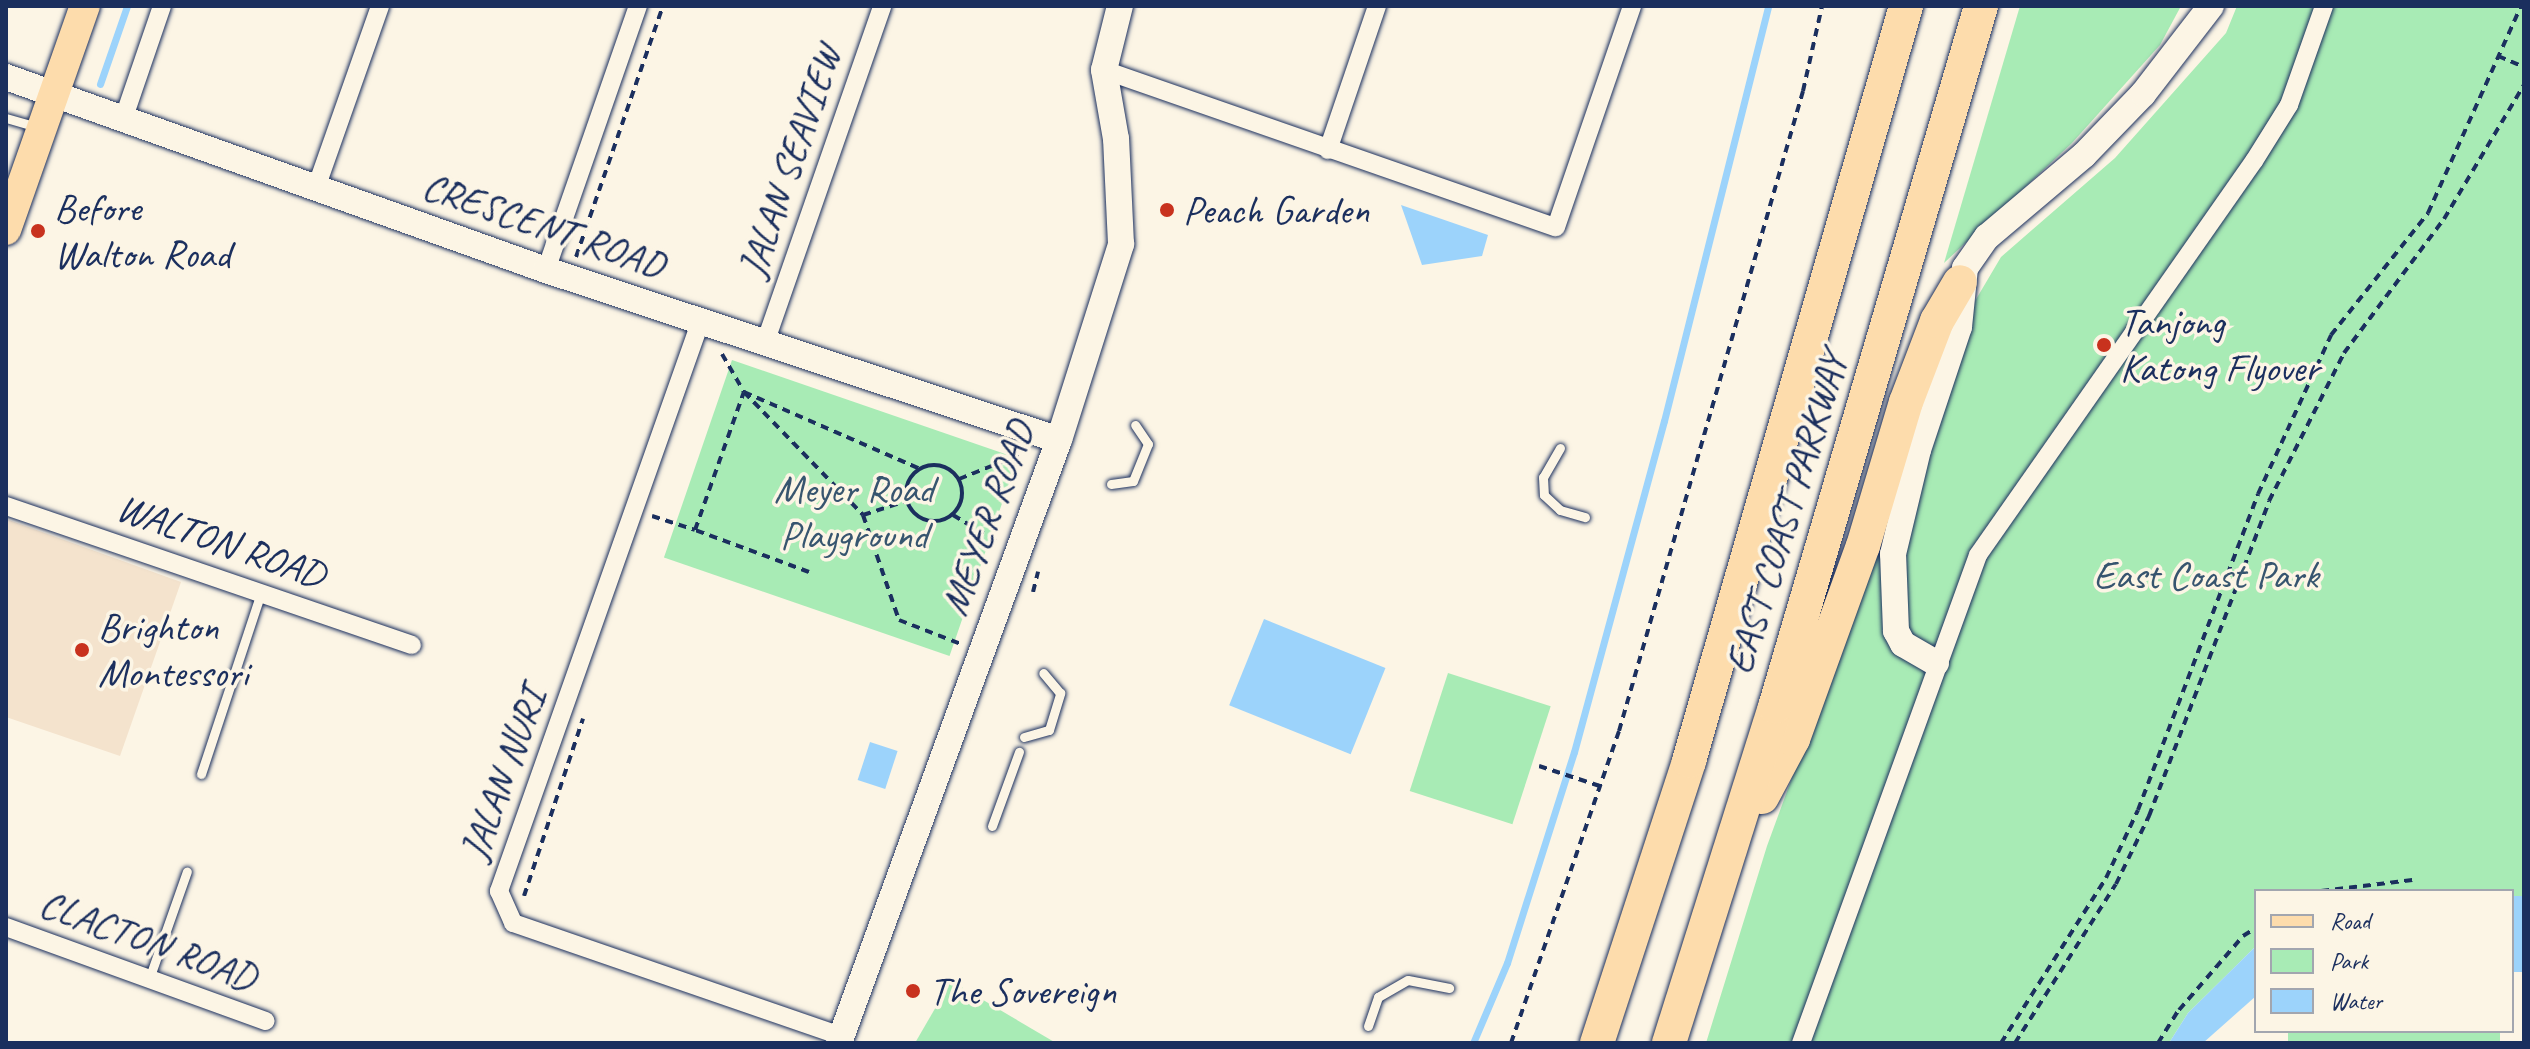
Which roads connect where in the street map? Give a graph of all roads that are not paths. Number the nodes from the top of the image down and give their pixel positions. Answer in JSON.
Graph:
{"nodes":[{"id":1,"x":85,"y":6,"type":"edge"},
{"id":2,"x":162,"y":6,"type":"edge"},
{"id":3,"x":380,"y":6,"type":"edge"},
{"id":4,"x":638,"y":6,"type":"edge"},
{"id":5,"x":882,"y":6,"type":"edge"},
{"id":6,"x":1120,"y":6,"type":"edge"},
{"id":7,"x":1377,"y":6,"type":"edge"},
{"id":8,"x":1632,"y":6,"type":"edge"},
{"id":9,"x":1906,"y":6,"type":"edge"},
{"id":10,"x":1981,"y":6,"type":"edge"},
{"id":11,"x":2211,"y":6,"type":"edge"},
{"id":12,"x":2324,"y":6,"type":"edge"},
{"id":13,"x":1104,"y":70,"type":"junction"},
{"id":14,"x":6,"y":77,"type":"edge"},
{"id":15,"x":54,"y":93,"type":"junction"},
{"id":16,"x":124,"y":117,"type":"junction"},
{"id":17,"x":6,"y":118,"type":"edge"},
{"id":18,"x":41,"y":128,"type":"junction"},
{"id":19,"x":1328,"y":150,"type":"junction"},
{"id":20,"x":316,"y":188,"type":"junction"},
{"id":21,"x":6,"y":230,"type":"edge"},
{"id":22,"x":546,"y":270,"type":"junction"},
{"id":23,"x":1960,"y":282,"type":"junction"},
{"id":24,"x":701,"y":320,"type":"junction"},
{"id":25,"x":766,"y":340,"type":"junction"},
{"id":26,"x":1135,"y":425,"type":"dead end"},
{"id":27,"x":1047,"y":444,"type":"junction"},
{"id":28,"x":1560,"y":448,"type":"dead end"},
{"id":29,"x":1111,"y":484,"type":"dead end"},
{"id":30,"x":6,"y":506,"type":"edge"},
{"id":31,"x":1585,"y":517,"type":"dead end"},
{"id":32,"x":261,"y":593,"type":"junction"},
{"id":33,"x":412,"y":645,"type":"dead end"},
{"id":34,"x":1936,"y":663,"type":"junction"},
{"id":35,"x":1043,"y":673,"type":"dead end"},
{"id":36,"x":1024,"y":737,"type":"dead end"},
{"id":37,"x":1019,"y":752,"type":"dead end"},
{"id":38,"x":201,"y":774,"type":"dead end"},
{"id":39,"x":992,"y":826,"type":"dead end"},
{"id":40,"x":1726,"y":864,"type":"junction"},
{"id":41,"x":187,"y":871,"type":"dead end"},
{"id":42,"x":6,"y":927,"type":"edge"},
{"id":43,"x":149,"y":979,"type":"junction"},
{"id":44,"x":1449,"y":988,"type":"dead end"},
{"id":45,"x":266,"y":1021,"type":"dead end"},
{"id":46,"x":1368,"y":1026,"type":"dead end"},
{"id":47,"x":840,"y":1039,"type":"edge"},
{"id":48,"x":1597,"y":1043,"type":"edge"},
{"id":49,"x":1669,"y":1043,"type":"edge"},
{"id":50,"x":1801,"y":1043,"type":"edge"}],
"edges":[{"from":1,"to":15,"type":"main road"},
{"from":2,"to":16,"type":"street"},
{"from":3,"to":20,"type":"street"},
{"from":4,"to":22,"type":"street"},
{"from":5,"to":25,"type":"street","name":"JALAN SEAVIEW"},
{"from":6,"to":13,"type":"street","name":"MEYER ROAD"},
{"from":7,"to":19,"type":"street"},
{"from":8,"to":19,"type":"street"},
{"from":9,"to":48,"type":"highway","name":"EAST COAST PARKWAY"},
{"from":10,"to":40,"type":"highway","name":"EAST COAST PARKWAY"},
{"from":11,"to":23,"type":"street"},
{"from":12,"to":34,"type":"street"},
{"from":13,"to":19,"type":"street"},
{"from":13,"to":27,"type":"street","name":"MEYER ROAD"},
{"from":14,"to":15,"type":"street","name":"CRESCENT ROAD"},
{"from":15,"to":16,"type":"street","name":"CRESCENT ROAD"},
{"from":15,"to":18,"type":"main road"},
{"from":16,"to":20,"type":"street","name":"CRESCENT ROAD"},
{"from":17,"to":18,"type":"lane"},
{"from":18,"to":21,"type":"main road"},
{"from":20,"to":22,"type":"street","name":"CRESCENT ROAD"},
{"from":22,"to":24,"type":"street","name":"CRESCENT ROAD"},
{"from":23,"to":34,"type":"street"},
{"from":23,"to":40,"type":"highway"},
{"from":24,"to":25,"type":"street","name":"CRESCENT ROAD"},
{"from":24,"to":47,"type":"street","name":"JALAN NURI"},
{"from":25,"to":27,"type":"street","name":"CRESCENT ROAD"},
{"from":26,"to":29,"type":"lane"},
{"from":27,"to":47,"type":"street","name":"MEYER ROAD"},
{"from":28,"to":31,"type":"lane"},
{"from":30,"to":32,"type":"street","name":"WALTON ROAD"},
{"from":32,"to":33,"type":"street","name":"WALTON ROAD"},
{"from":32,"to":38,"type":"lane"},
{"from":34,"to":50,"type":"street"},
{"from":35,"to":36,"type":"lane"},
{"from":37,"to":39,"type":"lane"},
{"from":40,"to":49,"type":"highway","name":"EAST COAST PARKWAY"},
{"from":41,"to":43,"type":"lane"},
{"from":42,"to":43,"type":"street","name":"CLACTON ROAD"},
{"from":43,"to":45,"type":"street","name":"CLACTON ROAD"},
{"from":44,"to":46,"type":"lane"}]}
